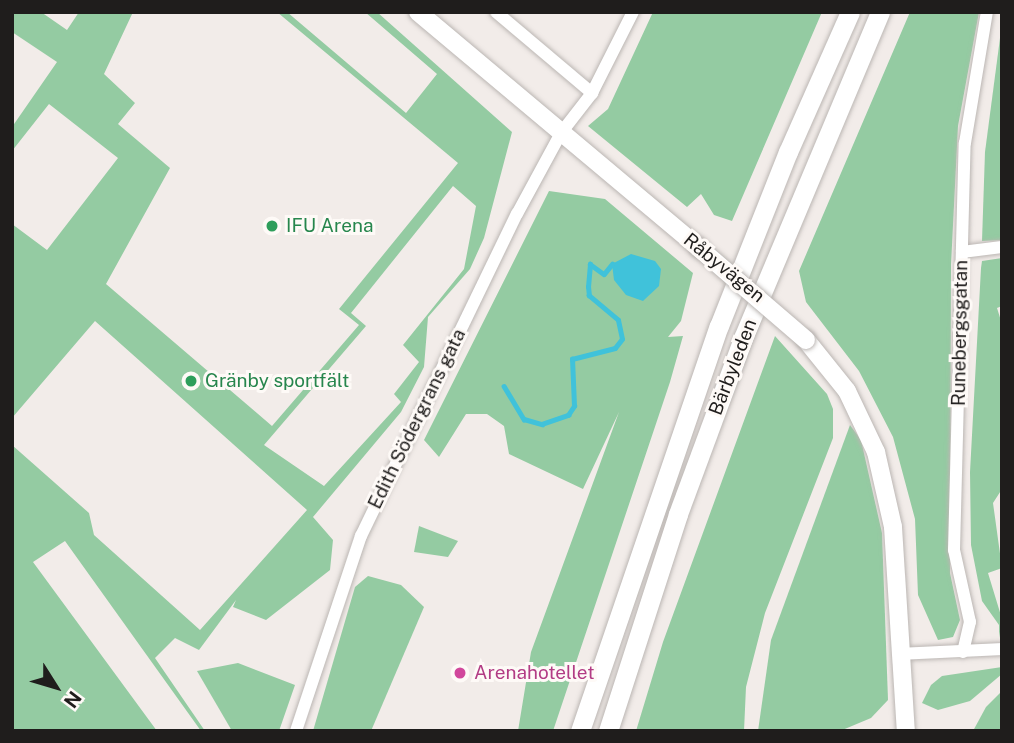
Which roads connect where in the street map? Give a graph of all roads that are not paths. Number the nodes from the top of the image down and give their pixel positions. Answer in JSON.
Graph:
{"nodes":[{"id":1,"x":418,"y":12,"type":"edge"},
{"id":2,"x":496,"y":12,"type":"edge"},
{"id":3,"x":850,"y":12,"type":"edge"},
{"id":4,"x":880,"y":12,"type":"edge"},
{"id":5,"x":987,"y":12,"type":"edge"},
{"id":6,"x":630,"y":13,"type":"edge"},
{"id":7,"x":592,"y":93,"type":"junction"},
{"id":8,"x":566,"y":127,"type":"junction"},
{"id":9,"x":1002,"y":247,"type":"edge"},
{"id":10,"x":962,"y":252,"type":"junction"},
{"id":11,"x":1002,"y":649,"type":"edge"},
{"id":12,"x":963,"y":652,"type":"junction"},
{"id":13,"x":899,"y":654,"type":"junction"},
{"id":14,"x":296,"y":731,"type":"edge"},
{"id":15,"x":580,"y":731,"type":"edge"},
{"id":16,"x":608,"y":731,"type":"edge"},
{"id":17,"x":906,"y":731,"type":"edge"}],
"edges":[{"from":1,"to":8,"type":"main road","name":"Råbyvägen"},
{"from":2,"to":7,"type":"street"},
{"from":3,"to":15,"type":"main road","name":"Bärbyleden"},
{"from":4,"to":16,"type":"main road","name":"Bärbyleden"},
{"from":5,"to":10,"type":"street","name":"Runebergsgatan"},
{"from":6,"to":7,"type":"street","name":"Edith Södergrans gata"},
{"from":7,"to":8,"type":"street","name":"Edith Södergrans gata"},
{"from":8,"to":13,"type":"main road","name":"Råbyvägen","bridge":true},
{"from":8,"to":14,"type":"street","name":"Edith Södergrans gata"},
{"from":9,"to":10,"type":"street"},
{"from":10,"to":12,"type":"street","name":"Runebergsgatan"},
{"from":11,"to":12,"type":"street"},
{"from":12,"to":13,"type":"street"},
{"from":13,"to":17,"type":"main road","name":"Råbyvägen"}]}
